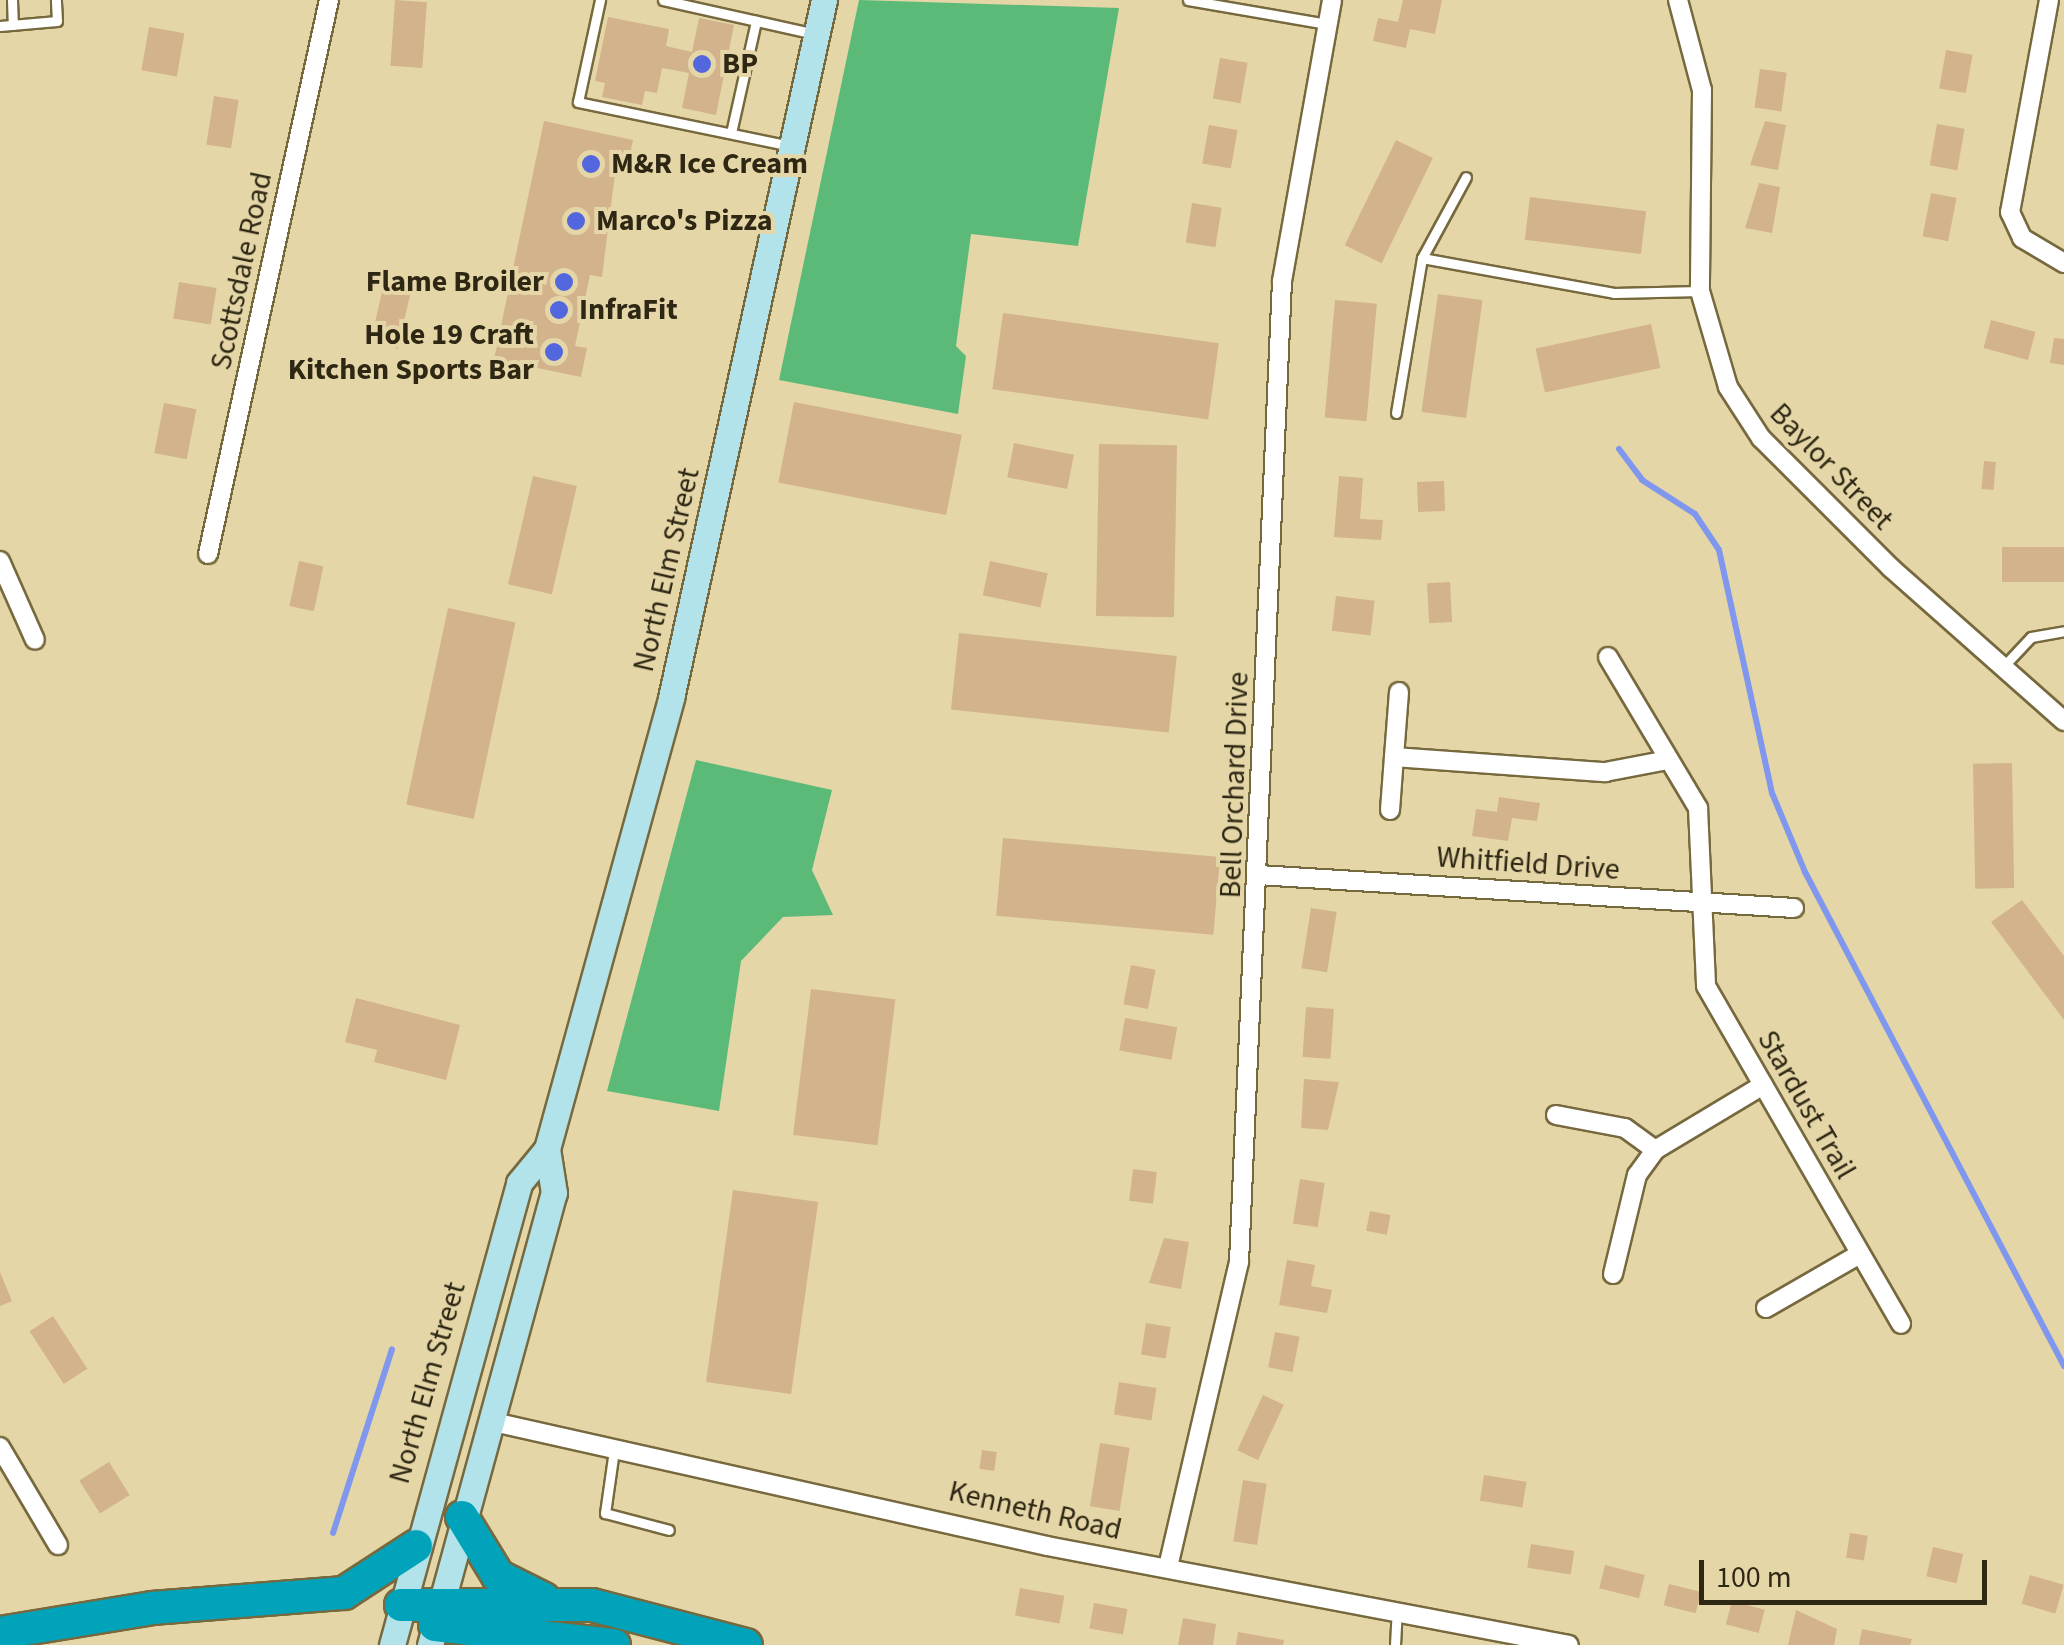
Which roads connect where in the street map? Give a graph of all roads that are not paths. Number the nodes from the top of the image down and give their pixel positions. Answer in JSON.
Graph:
{"nodes":[{"id":1,"x":12,"y":0,"type":"edge"},
{"id":2,"x":56,"y":0,"type":"edge"},
{"id":3,"x":329,"y":0,"type":"edge"},
{"id":4,"x":600,"y":0,"type":"edge"},
{"id":5,"x":663,"y":0,"type":"edge"},
{"id":6,"x":824,"y":0,"type":"edge"},
{"id":7,"x":1188,"y":0,"type":"edge"},
{"id":8,"x":1332,"y":0,"type":"edge"},
{"id":9,"x":1678,"y":0,"type":"edge"},
{"id":10,"x":2049,"y":0,"type":"edge"},
{"id":11,"x":756,"y":21,"type":"junction"},
{"id":12,"x":1328,"y":24,"type":"junction"},
{"id":13,"x":14,"y":25,"type":"junction"},
{"id":14,"x":0,"y":26,"type":"edge"},
{"id":15,"x":818,"y":35,"type":"junction"},
{"id":16,"x":731,"y":134,"type":"junction"},
{"id":17,"x":793,"y":146,"type":"junction"},
{"id":18,"x":1466,"y":177,"type":"dead end"},
{"id":19,"x":1422,"y":258,"type":"junction"},
{"id":20,"x":2064,"y":263,"type":"edge"},
{"id":21,"x":1700,"y":291,"type":"junction"},
{"id":22,"x":1396,"y":412,"type":"dead end"},
{"id":23,"x":208,"y":554,"type":"dead end"},
{"id":24,"x":0,"y":561,"type":"edge"},
{"id":25,"x":2064,"y":632,"type":"edge"},
{"id":26,"x":35,"y":640,"type":"dead end"},
{"id":27,"x":1608,"y":657,"type":"dead end"},
{"id":28,"x":2000,"y":670,"type":"junction"},
{"id":29,"x":1399,"y":692,"type":"dead end"},
{"id":30,"x":2064,"y":721,"type":"edge"},
{"id":31,"x":1394,"y":757,"type":"junction"},
{"id":32,"x":1668,"y":760,"type":"junction"},
{"id":33,"x":1390,"y":810,"type":"dead end"},
{"id":34,"x":1258,"y":875,"type":"junction"},
{"id":35,"x":1704,"y":903,"type":"junction"},
{"id":36,"x":1794,"y":908,"type":"dead end"},
{"id":37,"x":1763,"y":1086,"type":"junction"},
{"id":38,"x":1556,"y":1114,"type":"dead end"},
{"id":39,"x":547,"y":1149,"type":"junction"},
{"id":40,"x":1655,"y":1150,"type":"junction"},
{"id":41,"x":1860,"y":1254,"type":"junction"},
{"id":42,"x":1613,"y":1274,"type":"dead end"},
{"id":43,"x":1766,"y":1308,"type":"dead end"},
{"id":44,"x":1901,"y":1324,"type":"dead end"},
{"id":45,"x":489,"y":1422,"type":"junction"},
{"id":46,"x":0,"y":1446,"type":"edge"},
{"id":47,"x":614,"y":1448,"type":"junction"},
{"id":48,"x":462,"y":1517,"type":"junction"},
{"id":49,"x":669,"y":1530,"type":"dead end"},
{"id":50,"x":58,"y":1545,"type":"dead end"},
{"id":51,"x":416,"y":1546,"type":"junction"},
{"id":52,"x":1168,"y":1568,"type":"junction"},
{"id":53,"x":548,"y":1600,"type":"junction"},
{"id":54,"x":401,"y":1606,"type":"junction"},
{"id":55,"x":1398,"y":1608,"type":"junction"},
{"id":56,"x":435,"y":1623,"type":"edge"},
{"id":57,"x":0,"y":1633,"type":"edge"},
{"id":58,"x":392,"y":1645,"type":"edge"},
{"id":59,"x":614,"y":1645,"type":"edge"},
{"id":60,"x":746,"y":1645,"type":"edge"},
{"id":61,"x":1394,"y":1645,"type":"edge"},
{"id":62,"x":1569,"y":1645,"type":"edge"}],
"edges":[{"from":1,"to":13,"type":"lane"},
{"from":2,"to":13,"type":"lane"},
{"from":3,"to":23,"type":"street","name":"Scottsdale Road"},
{"from":4,"to":16,"type":"lane"},
{"from":5,"to":11,"type":"lane"},
{"from":6,"to":15,"type":"main road","name":"North Elm Street"},
{"from":7,"to":12,"type":"lane"},
{"from":8,"to":12,"type":"street","name":"Bell Orchard Drive"},
{"from":9,"to":21,"type":"street","name":"Baylor Street"},
{"from":10,"to":20,"type":"street"},
{"from":11,"to":15,"type":"lane"},
{"from":11,"to":16,"type":"lane"},
{"from":12,"to":34,"type":"street","name":"Bell Orchard Drive"},
{"from":13,"to":14,"type":"lane"},
{"from":15,"to":17,"type":"main road","name":"North Elm Street"},
{"from":16,"to":17,"type":"lane"},
{"from":17,"to":39,"type":"main road","name":"North Elm Street"},
{"from":18,"to":19,"type":"lane"},
{"from":19,"to":21,"type":"lane"},
{"from":19,"to":22,"type":"lane"},
{"from":21,"to":28,"type":"street","name":"Baylor Street"},
{"from":24,"to":26,"type":"street"},
{"from":25,"to":28,"type":"lane"},
{"from":27,"to":32,"type":"street","name":"Stardust Trail"},
{"from":28,"to":30,"type":"street","name":"Baylor Street"},
{"from":29,"to":31,"type":"street"},
{"from":31,"to":32,"type":"street"},
{"from":31,"to":33,"type":"street"},
{"from":32,"to":35,"type":"street","name":"Stardust Trail"},
{"from":34,"to":35,"type":"street","name":"Whitfield Drive"},
{"from":34,"to":52,"type":"street","name":"Bell Orchard Drive"},
{"from":35,"to":36,"type":"street","name":"Whitfield Drive"},
{"from":35,"to":37,"type":"street","name":"Stardust Trail"},
{"from":37,"to":40,"type":"street"},
{"from":37,"to":41,"type":"street","name":"Stardust Trail"},
{"from":38,"to":40,"type":"street"},
{"from":39,"to":45,"type":"main road","name":"North Elm Street"},
{"from":39,"to":51,"type":"main road","name":"North Elm Street"},
{"from":40,"to":42,"type":"street"},
{"from":41,"to":43,"type":"street"},
{"from":41,"to":44,"type":"street","name":"Stardust Trail"},
{"from":45,"to":47,"type":"street","name":"Kenneth Road"},
{"from":45,"to":48,"type":"main road","name":"North Elm Street"},
{"from":46,"to":50,"type":"street"},
{"from":47,"to":49,"type":"lane"},
{"from":47,"to":52,"type":"street","name":"Kenneth Road"},
{"from":48,"to":53,"type":"highway"},
{"from":48,"to":56,"type":"main road","name":"North Elm Street"},
{"from":51,"to":54,"type":"main road","name":"North Elm Street"},
{"from":51,"to":57,"type":"highway"},
{"from":52,"to":55,"type":"street","name":"Kenneth Road"},
{"from":53,"to":56,"type":"highway"},
{"from":53,"to":60,"type":"highway"},
{"from":54,"to":56,"type":"highway"},
{"from":54,"to":58,"type":"main road","name":"North Elm Street"},
{"from":55,"to":61,"type":"lane"},
{"from":55,"to":62,"type":"street","name":"Kenneth Road"},
{"from":56,"to":59,"type":"highway"}]}
